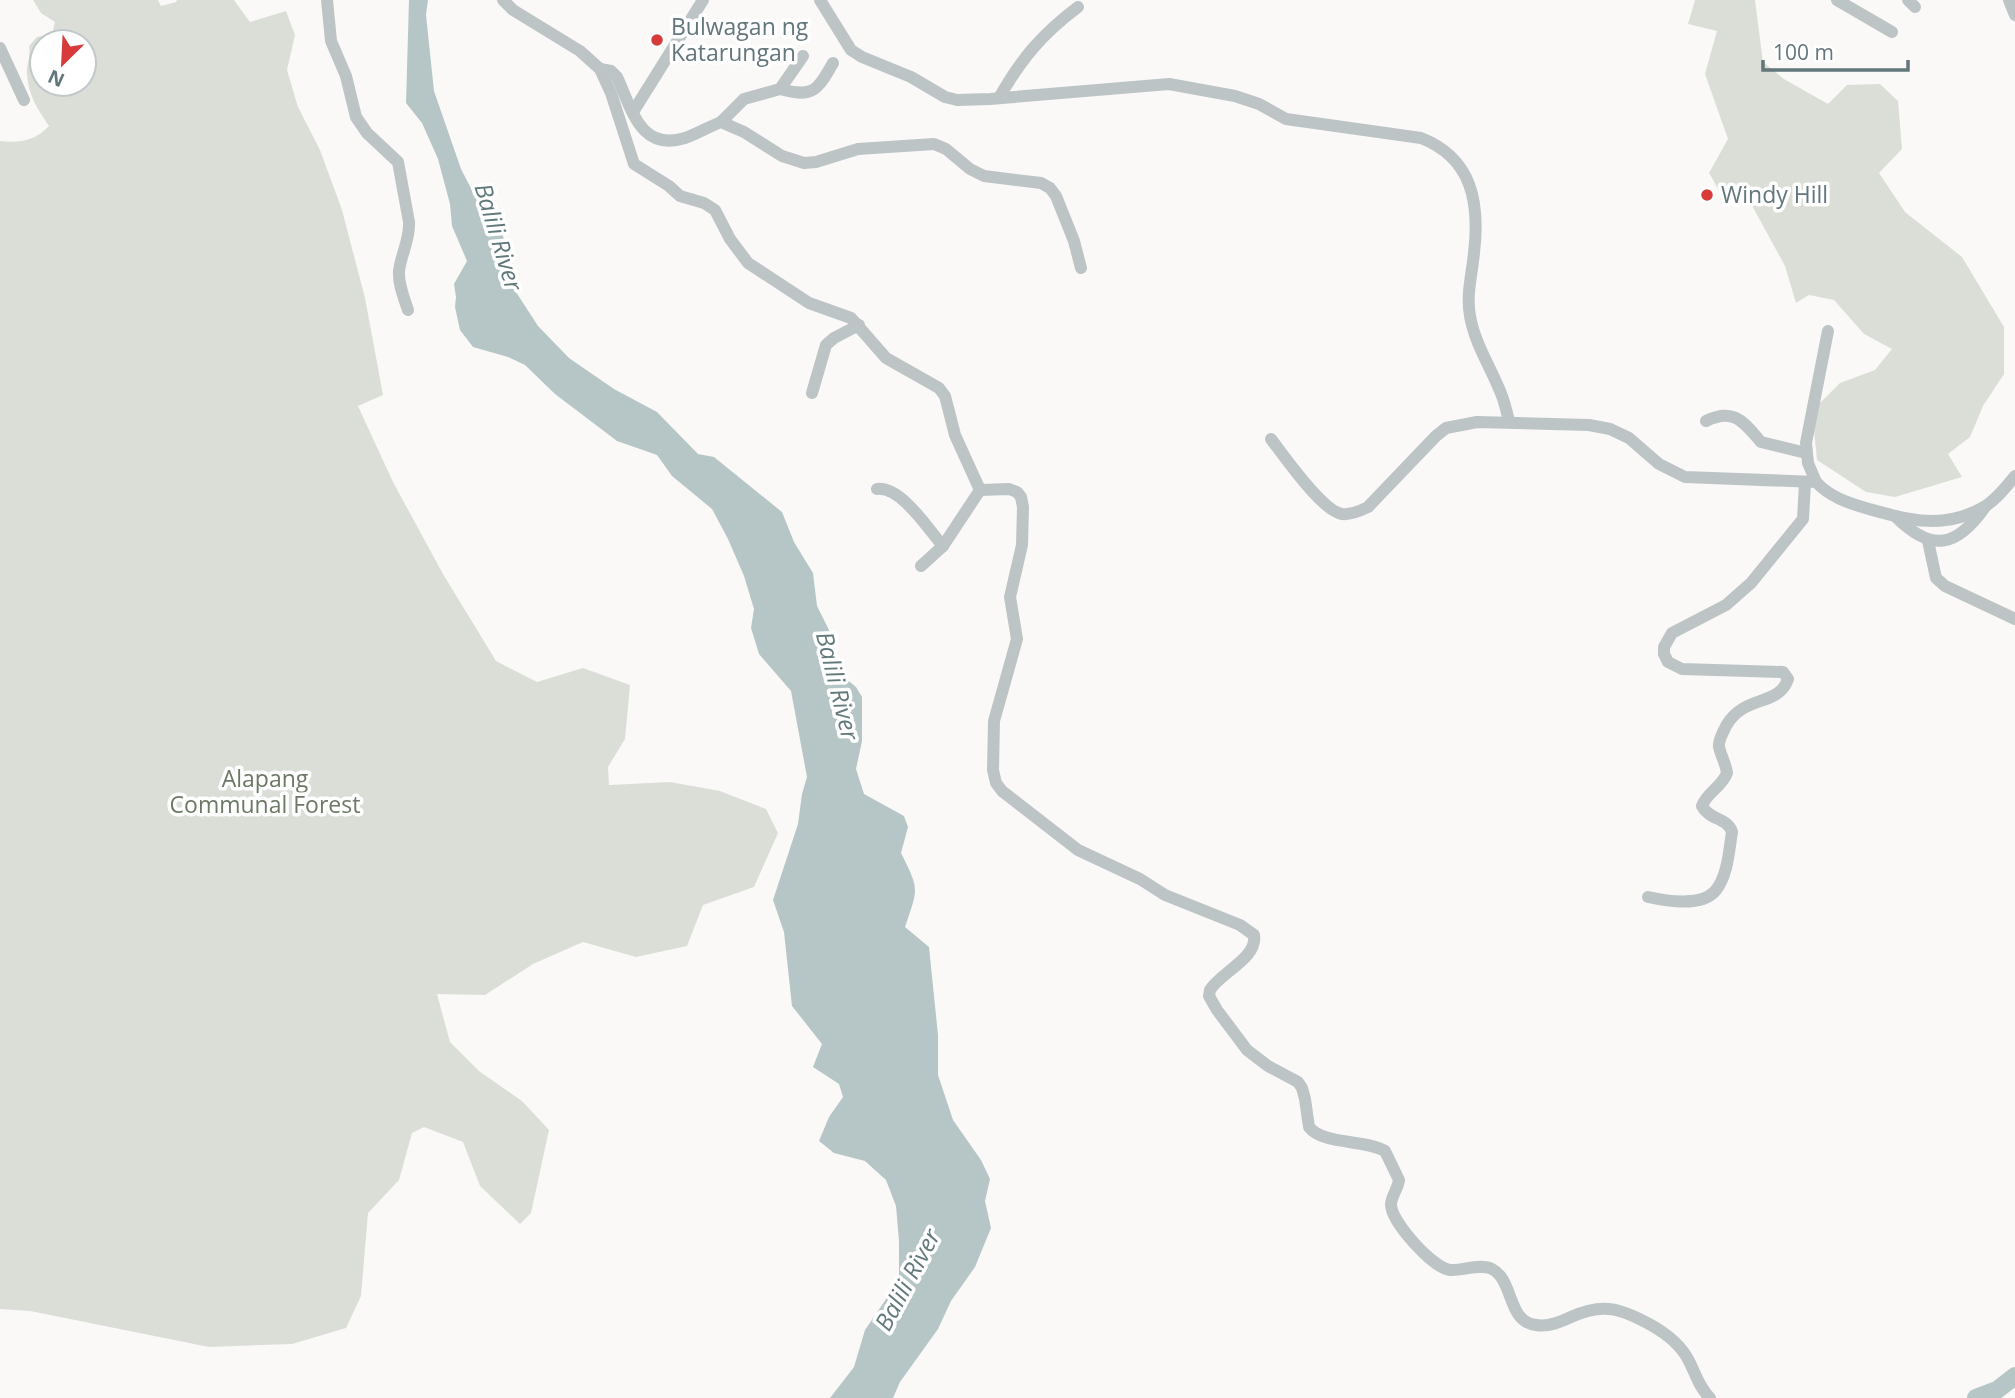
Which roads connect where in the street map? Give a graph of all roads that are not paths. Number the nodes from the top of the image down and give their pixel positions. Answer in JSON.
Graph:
{"nodes":[{"id":1,"x":327,"y":0,"type":"edge"},
{"id":2,"x":503,"y":0,"type":"edge"},
{"id":3,"x":703,"y":0,"type":"edge"},
{"id":4,"x":820,"y":0,"type":"edge"},
{"id":5,"x":1837,"y":0,"type":"edge"},
{"id":6,"x":2009,"y":0,"type":"edge"},
{"id":7,"x":1078,"y":7,"type":"dead end"},
{"id":8,"x":2015,"y":15,"type":"edge"},
{"id":9,"x":1892,"y":32,"type":"dead end"},
{"id":10,"x":0,"y":48,"type":"edge"},
{"id":11,"x":803,"y":55,"type":"dead end"},
{"id":12,"x":833,"y":63,"type":"dead end"},
{"id":13,"x":600,"y":69,"type":"junction"},
{"id":14,"x":780,"y":89,"type":"junction"},
{"id":15,"x":999,"y":98,"type":"junction"},
{"id":16,"x":24,"y":100,"type":"dead end"},
{"id":17,"x":633,"y":112,"type":"junction"},
{"id":18,"x":720,"y":122,"type":"junction"},
{"id":19,"x":1082,"y":268,"type":"dead end"},
{"id":20,"x":408,"y":310,"type":"dead end"},
{"id":21,"x":859,"y":325,"type":"junction"},
{"id":22,"x":1828,"y":331,"type":"dead end"},
{"id":23,"x":812,"y":393,"type":"dead end"},
{"id":24,"x":1509,"y":421,"type":"junction"},
{"id":25,"x":1706,"y":421,"type":"dead end"},
{"id":26,"x":1271,"y":439,"type":"dead end"},
{"id":27,"x":1806,"y":453,"type":"junction"},
{"id":28,"x":2015,"y":477,"type":"edge"},
{"id":29,"x":1811,"y":483,"type":"junction"},
{"id":30,"x":877,"y":489,"type":"dead end"},
{"id":31,"x":980,"y":490,"type":"junction"},
{"id":32,"x":1985,"y":506,"type":"junction"},
{"id":33,"x":1896,"y":517,"type":"junction"},
{"id":34,"x":1928,"y":541,"type":"junction"},
{"id":35,"x":943,"y":545,"type":"junction"},
{"id":36,"x":921,"y":566,"type":"dead end"},
{"id":37,"x":2015,"y":619,"type":"edge"},
{"id":38,"x":1648,"y":897,"type":"dead end"},
{"id":39,"x":1710,"y":1398,"type":"edge"}],
"edges":[{"from":1,"to":20,"type":"street"},
{"from":2,"to":13,"type":"street"},
{"from":3,"to":17,"type":"street"},
{"from":4,"to":15,"type":"street"},
{"from":5,"to":9,"type":"street"},
{"from":6,"to":8,"type":"street"},
{"from":7,"to":15,"type":"street"},
{"from":10,"to":16,"type":"street"},
{"from":11,"to":14,"type":"street"},
{"from":12,"to":14,"type":"street"},
{"from":13,"to":17,"type":"street"},
{"from":13,"to":21,"type":"street"},
{"from":14,"to":18,"type":"street"},
{"from":15,"to":24,"type":"street"},
{"from":17,"to":18,"type":"street"},
{"from":18,"to":19,"type":"street"},
{"from":21,"to":23,"type":"street"},
{"from":21,"to":31,"type":"street"},
{"from":22,"to":27,"type":"street"},
{"from":24,"to":26,"type":"street"},
{"from":24,"to":29,"type":"street"},
{"from":25,"to":27,"type":"street"},
{"from":27,"to":29,"type":"street"},
{"from":28,"to":32,"type":"street"},
{"from":29,"to":33,"type":"street"},
{"from":29,"to":38,"type":"street"},
{"from":30,"to":35,"type":"street"},
{"from":31,"to":35,"type":"street"},
{"from":31,"to":39,"type":"street"},
{"from":32,"to":33,"type":"street"},
{"from":32,"to":34,"type":"street"},
{"from":33,"to":34,"type":"street"},
{"from":34,"to":37,"type":"street"},
{"from":35,"to":36,"type":"street"}]}
